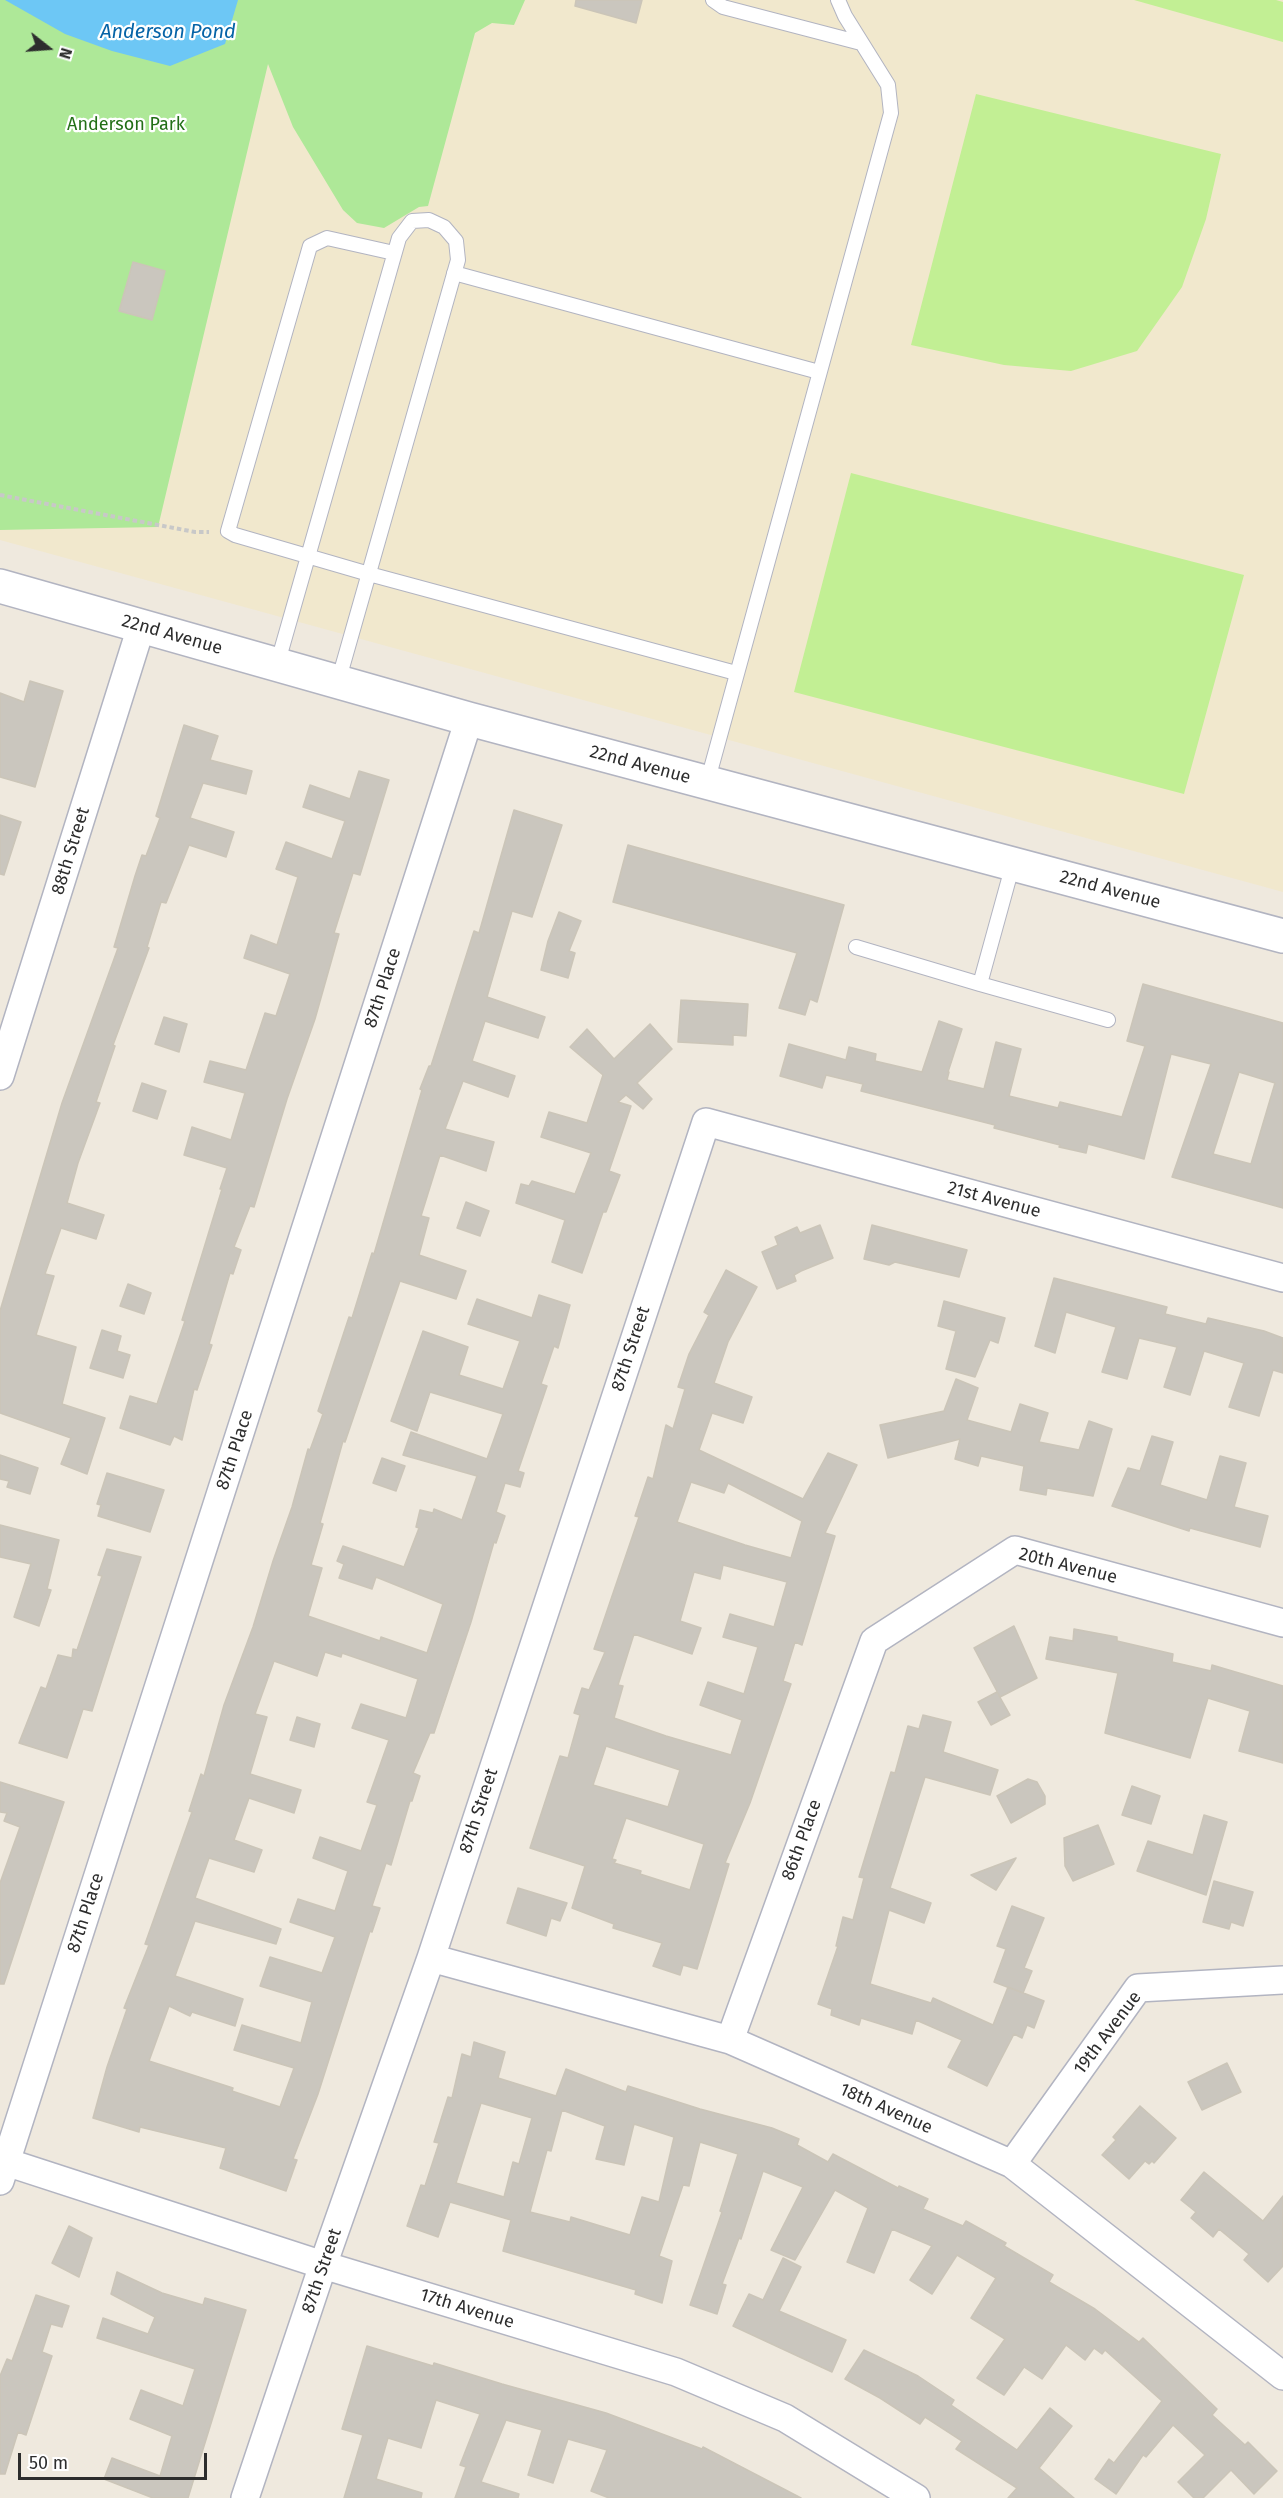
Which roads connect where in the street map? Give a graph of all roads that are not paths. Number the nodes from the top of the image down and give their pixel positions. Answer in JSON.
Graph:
{"nodes":[{"id":1,"x":713,"y":0,"type":"edge"},
{"id":2,"x":838,"y":0,"type":"edge"},
{"id":3,"x":861,"y":43,"type":"junction"},
{"id":4,"x":394,"y":253,"type":"junction"},
{"id":5,"x":454,"y":273,"type":"junction"},
{"id":6,"x":819,"y":372,"type":"junction"},
{"id":7,"x":308,"y":556,"type":"junction"},
{"id":8,"x":369,"y":574,"type":"junction"},
{"id":9,"x":0,"y":586,"type":"edge"},
{"id":10,"x":141,"y":627,"type":"junction"},
{"id":11,"x":277,"y":665,"type":"junction"},
{"id":12,"x":736,"y":673,"type":"junction"},
{"id":13,"x":338,"y":682,"type":"junction"},
{"id":14,"x":469,"y":719,"type":"junction"},
{"id":15,"x":707,"y":783,"type":"junction"},
{"id":16,"x":1013,"y":864,"type":"junction"},
{"id":17,"x":1283,"y":936,"type":"edge"},
{"id":18,"x":856,"y":947,"type":"dead end"},
{"id":19,"x":980,"y":984,"type":"junction"},
{"id":20,"x":1108,"y":1020,"type":"dead end"},
{"id":21,"x":0,"y":1076,"type":"edge"},
{"id":22,"x":706,"y":1122,"type":"joint"},
{"id":23,"x":1283,"y":1278,"type":"edge"},
{"id":24,"x":1283,"y":1623,"type":"edge"},
{"id":25,"x":874,"y":1641,"type":"joint"},
{"id":26,"x":431,"y":1959,"type":"junction"},
{"id":27,"x":1283,"y":1980,"type":"edge"},
{"id":28,"x":730,"y":2040,"type":"junction"},
{"id":29,"x":1012,"y":2164,"type":"junction"},
{"id":30,"x":2,"y":2168,"type":"edge"},
{"id":31,"x":323,"y":2265,"type":"junction"},
{"id":32,"x":1283,"y":2376,"type":"edge"},
{"id":33,"x":245,"y":2498,"type":"edge"},
{"id":34,"x":916,"y":2498,"type":"edge"}],
"edges":[{"from":1,"to":3,"type":"lane"},
{"from":2,"to":3,"type":"lane"},
{"from":3,"to":6,"type":"lane"},
{"from":4,"to":5,"type":"lane"},
{"from":4,"to":7,"type":"lane"},
{"from":4,"to":7,"type":"lane"},
{"from":5,"to":6,"type":"lane"},
{"from":5,"to":8,"type":"lane"},
{"from":6,"to":12,"type":"lane"},
{"from":7,"to":8,"type":"lane"},
{"from":7,"to":11,"type":"lane"},
{"from":8,"to":12,"type":"lane"},
{"from":8,"to":13,"type":"lane"},
{"from":9,"to":10,"type":"street","name":"22nd Avenue"},
{"from":10,"to":11,"type":"street","name":"22nd Avenue"},
{"from":10,"to":21,"type":"street","name":"88th Street"},
{"from":11,"to":13,"type":"street","name":"22nd Avenue"},
{"from":12,"to":15,"type":"lane"},
{"from":13,"to":14,"type":"street","name":"22nd Avenue"},
{"from":14,"to":15,"type":"street","name":"22nd Avenue"},
{"from":14,"to":30,"type":"street","name":"87th Place"},
{"from":15,"to":16,"type":"street","name":"22nd Avenue"},
{"from":16,"to":17,"type":"street","name":"22nd Avenue"},
{"from":16,"to":19,"type":"lane"},
{"from":18,"to":19,"type":"lane"},
{"from":19,"to":20,"type":"lane"},
{"from":22,"to":23,"type":"street","name":"21st Avenue"},
{"from":22,"to":26,"type":"street","name":"87th Street"},
{"from":24,"to":25,"type":"street","name":"20th Avenue"},
{"from":25,"to":28,"type":"street","name":"86th Place"},
{"from":26,"to":28,"type":"street","name":"18th Avenue"},
{"from":26,"to":31,"type":"street","name":"87th Street"},
{"from":27,"to":29,"type":"street","name":"19th Avenue"},
{"from":28,"to":29,"type":"street","name":"18th Avenue"},
{"from":29,"to":32,"type":"street","name":"18th Avenue"},
{"from":30,"to":31,"type":"street","name":"17th Avenue"},
{"from":31,"to":33,"type":"street","name":"87th Street"},
{"from":31,"to":34,"type":"street","name":"17th Avenue"}]}
